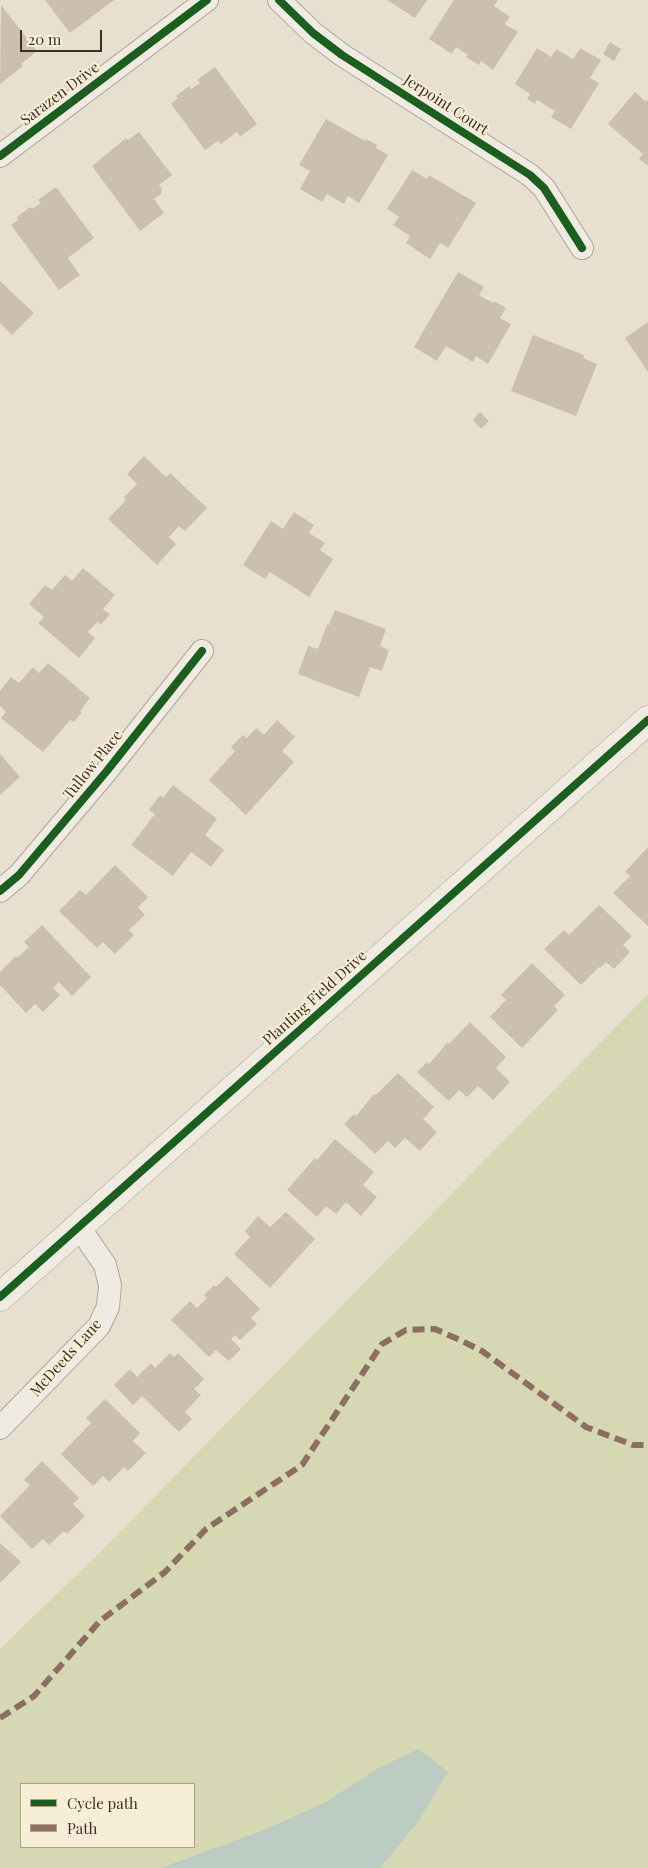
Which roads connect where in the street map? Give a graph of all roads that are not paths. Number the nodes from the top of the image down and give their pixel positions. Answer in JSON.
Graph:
{"nodes":[{"id":1,"x":207,"y":0,"type":"edge"},
{"id":2,"x":279,"y":0,"type":"edge"},
{"id":3,"x":0,"y":156,"type":"edge"},
{"id":4,"x":582,"y":248,"type":"dead end"},
{"id":5,"x":202,"y":651,"type":"dead end"},
{"id":6,"x":648,"y":720,"type":"edge"},
{"id":7,"x":0,"y":891,"type":"edge"},
{"id":8,"x":79,"y":1227,"type":"junction"},
{"id":9,"x":0,"y":1297,"type":"edge"},
{"id":10,"x":0,"y":1428,"type":"edge"}],
"edges":[{"from":1,"to":3,"type":"street","name":"Sarazen Drive"},
{"from":2,"to":4,"type":"street","name":"Jerpoint Court"},
{"from":5,"to":7,"type":"street","name":"Tullow Place"},
{"from":6,"to":8,"type":"street","name":"Planting Field Drive"},
{"from":8,"to":9,"type":"street","name":"Planting Field Drive"},
{"from":8,"to":10,"type":"street","name":"McDeeds Lane"}]}
